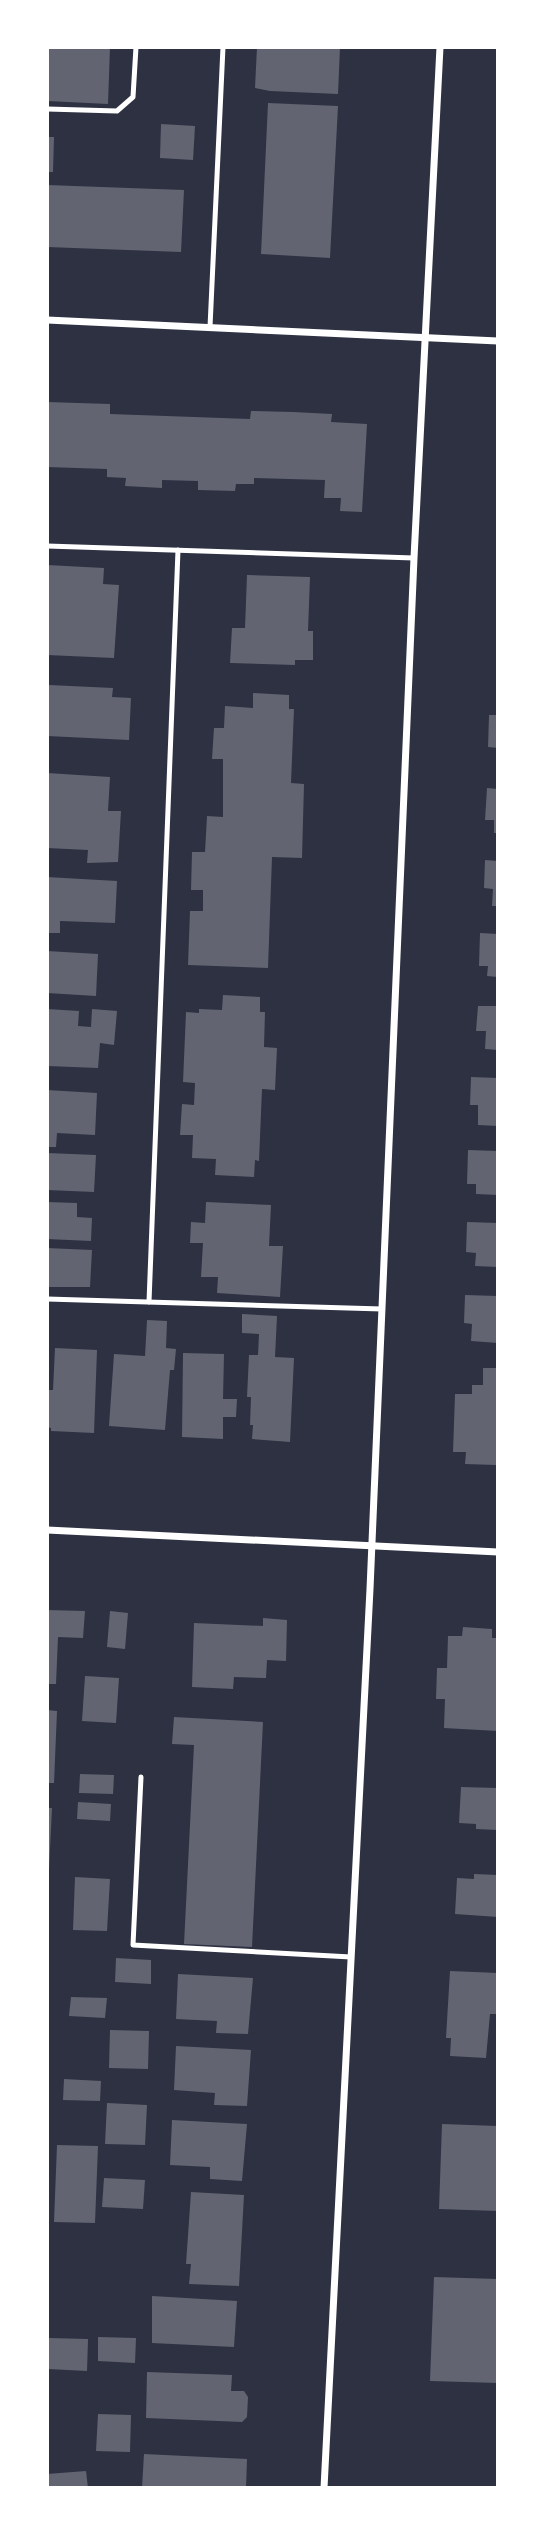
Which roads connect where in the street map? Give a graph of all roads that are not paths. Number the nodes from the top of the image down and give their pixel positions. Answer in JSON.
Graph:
{"nodes":[{"id":1,"x":136,"y":47,"type":"edge"},
{"id":2,"x":223,"y":47,"type":"edge"},
{"id":3,"x":440,"y":47,"type":"edge"},
{"id":4,"x":47,"y":109,"type":"edge"},
{"id":5,"x":47,"y":320,"type":"edge"},
{"id":6,"x":210,"y":327,"type":"junction"},
{"id":7,"x":427,"y":337,"type":"junction"},
{"id":8,"x":498,"y":341,"type":"edge"},
{"id":9,"x":47,"y":547,"type":"edge"},
{"id":10,"x":177,"y":550,"type":"junction"},
{"id":11,"x":414,"y":558,"type":"junction"},
{"id":12,"x":47,"y":1299,"type":"edge"},
{"id":13,"x":149,"y":1302,"type":"junction"},
{"id":14,"x":382,"y":1308,"type":"junction"},
{"id":15,"x":47,"y":1530,"type":"edge"},
{"id":16,"x":372,"y":1545,"type":"junction"},
{"id":17,"x":498,"y":1552,"type":"edge"},
{"id":18,"x":141,"y":1777,"type":"dead end"},
{"id":19,"x":351,"y":1957,"type":"junction"},
{"id":20,"x":324,"y":2488,"type":"edge"}],
"edges":[{"from":1,"to":4,"type":"lane"},
{"from":2,"to":6,"type":"lane"},
{"from":3,"to":7,"type":"street"},
{"from":5,"to":6,"type":"street"},
{"from":6,"to":7,"type":"street"},
{"from":7,"to":8,"type":"street"},
{"from":7,"to":11,"type":"street"},
{"from":9,"to":10,"type":"lane"},
{"from":10,"to":11,"type":"lane"},
{"from":10,"to":13,"type":"lane"},
{"from":11,"to":14,"type":"street"},
{"from":12,"to":13,"type":"lane"},
{"from":13,"to":14,"type":"lane"},
{"from":14,"to":16,"type":"street"},
{"from":15,"to":16,"type":"street"},
{"from":16,"to":17,"type":"street"},
{"from":16,"to":19,"type":"street"},
{"from":18,"to":19,"type":"lane"},
{"from":19,"to":20,"type":"street"}]}
